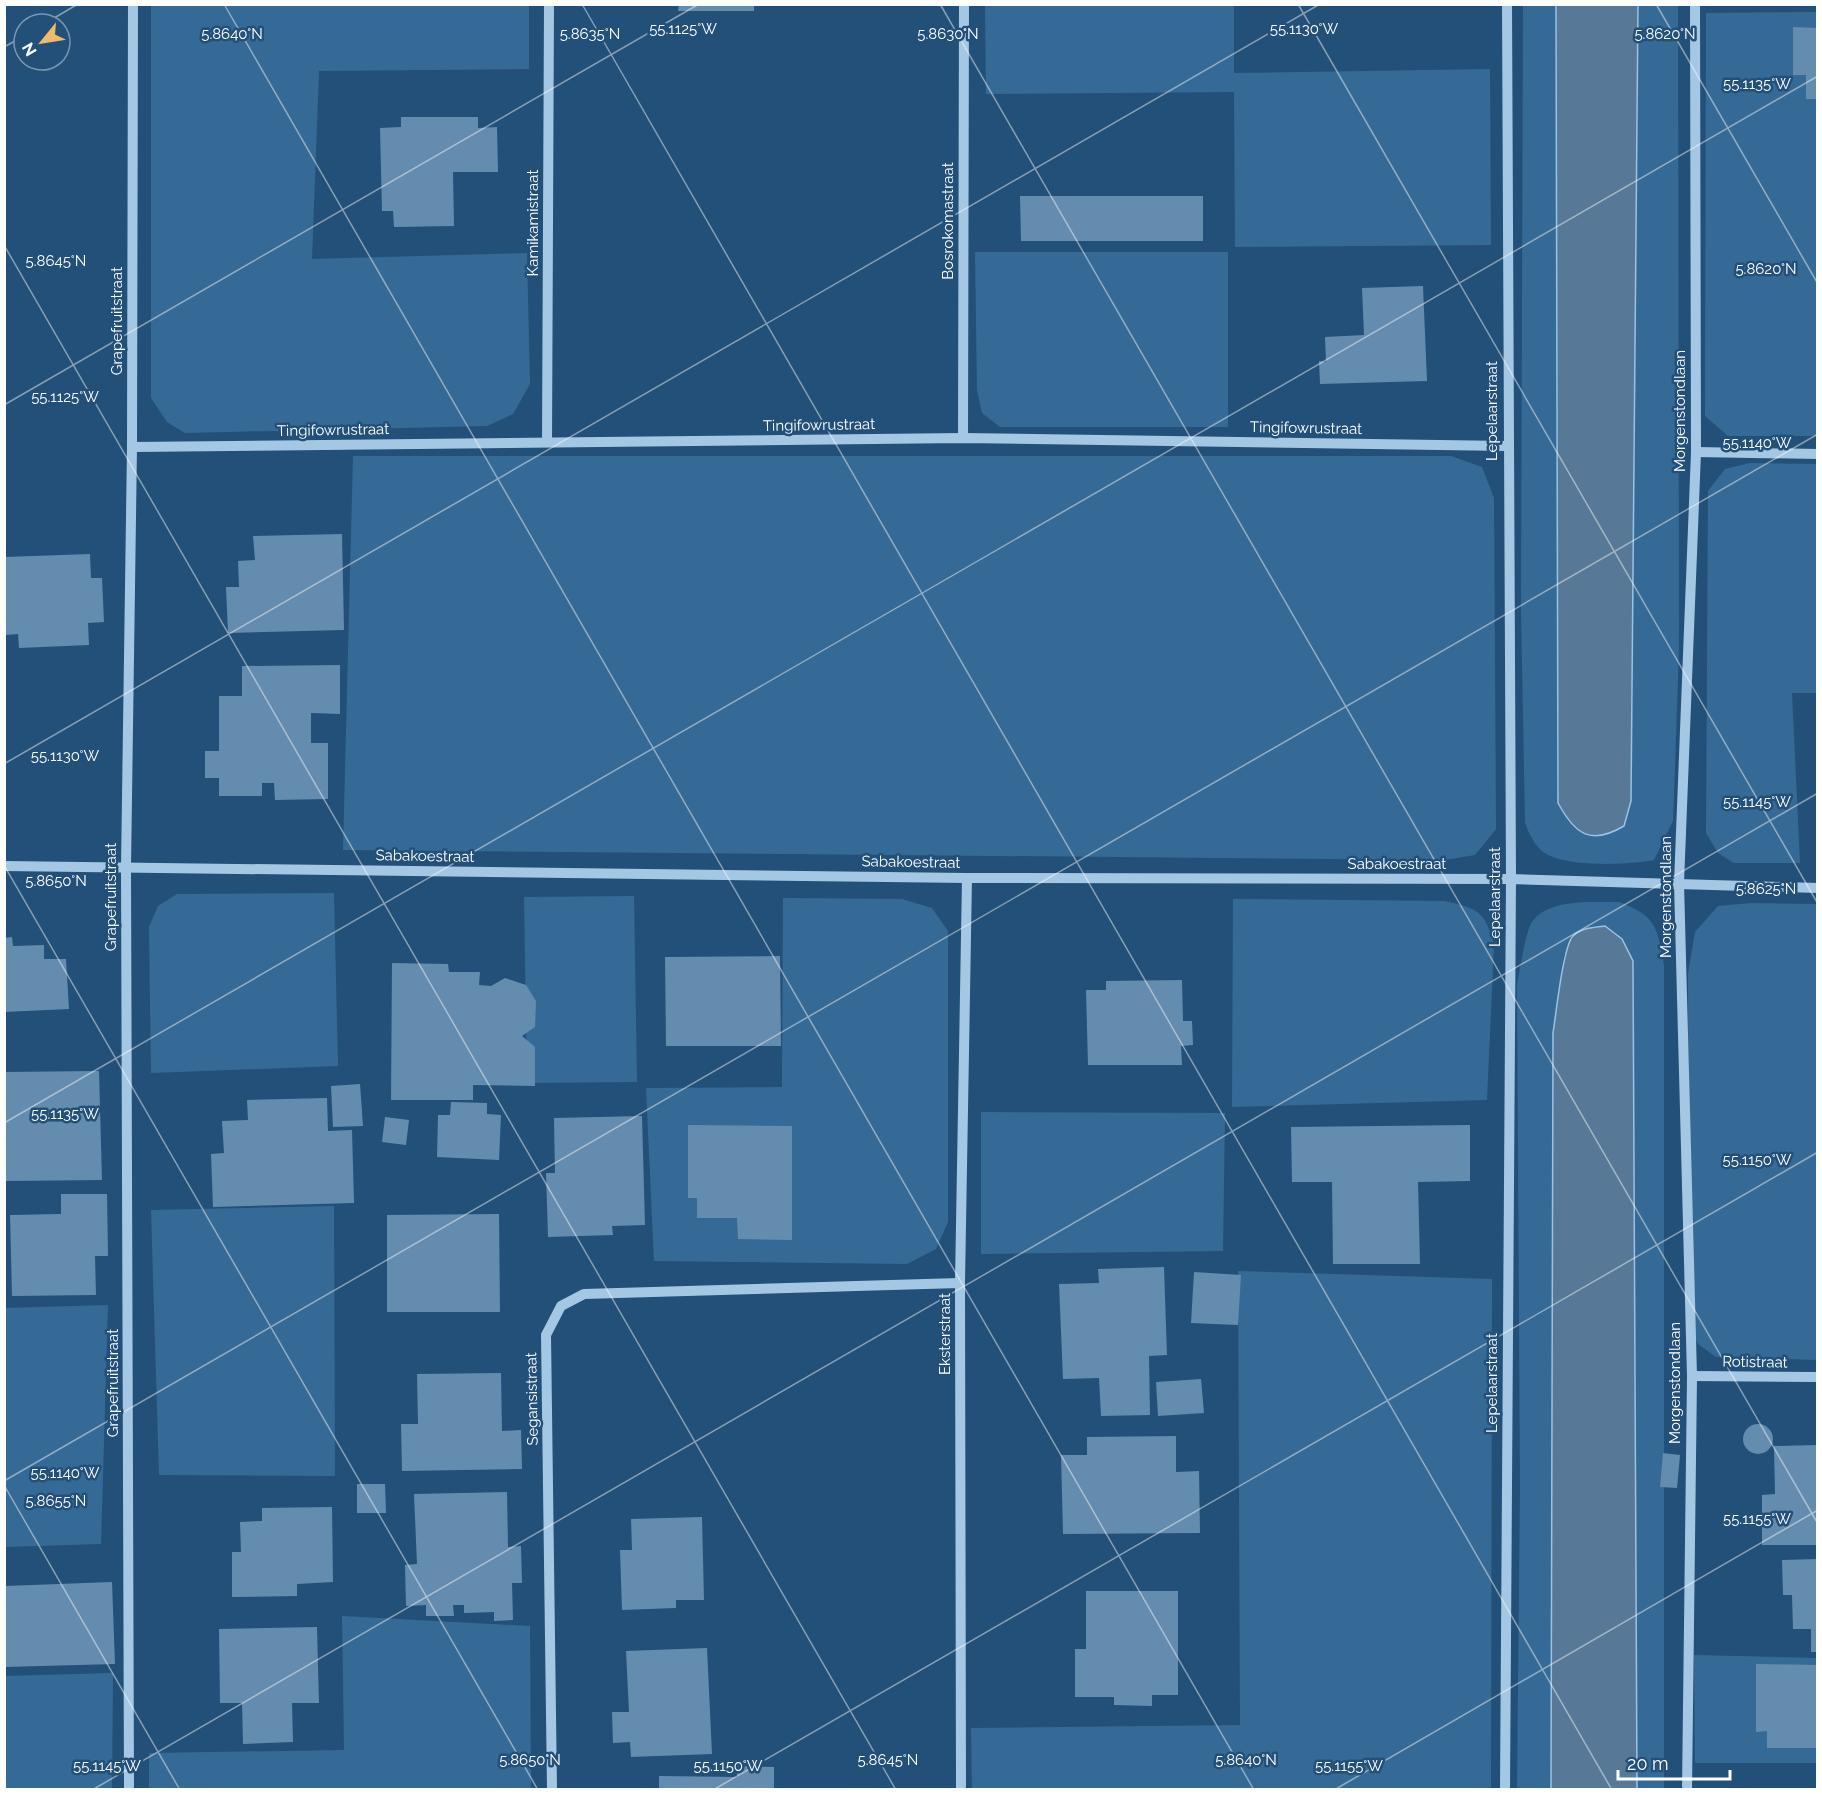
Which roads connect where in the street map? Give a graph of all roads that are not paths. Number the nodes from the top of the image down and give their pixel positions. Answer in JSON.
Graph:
{"nodes":[{"id":1,"x":133,"y":4,"type":"edge"},
{"id":2,"x":549,"y":4,"type":"edge"},
{"id":3,"x":964,"y":4,"type":"edge"},
{"id":4,"x":1507,"y":4,"type":"edge"},
{"id":5,"x":1695,"y":4,"type":"edge"},
{"id":6,"x":963,"y":438,"type":"junction"},
{"id":7,"x":547,"y":442,"type":"junction"},
{"id":8,"x":1507,"y":446,"type":"junction"},
{"id":9,"x":132,"y":447,"type":"junction"},
{"id":10,"x":1696,"y":452,"type":"junction"},
{"id":11,"x":1818,"y":454,"type":"edge"},
{"id":12,"x":4,"y":866,"type":"edge"},
{"id":13,"x":126,"y":867,"type":"junction"},
{"id":14,"x":967,"y":878,"type":"junction"},
{"id":15,"x":1511,"y":879,"type":"junction"},
{"id":16,"x":1679,"y":883,"type":"junction"},
{"id":17,"x":1818,"y":888,"type":"edge"},
{"id":18,"x":960,"y":1283,"type":"junction"},
{"id":19,"x":1692,"y":1376,"type":"junction"},
{"id":20,"x":1818,"y":1377,"type":"edge"},
{"id":21,"x":129,"y":1790,"type":"edge"},
{"id":22,"x":552,"y":1790,"type":"edge"},
{"id":23,"x":961,"y":1790,"type":"edge"},
{"id":24,"x":1505,"y":1790,"type":"edge"},
{"id":25,"x":1687,"y":1790,"type":"edge"}],
"edges":[{"from":1,"to":9,"type":"street","name":"Grapefruitstraat"},
{"from":2,"to":7,"type":"street","name":"Kamikamistraat"},
{"from":3,"to":6,"type":"street","name":"Bosrokomastraat"},
{"from":4,"to":8,"type":"street","name":"Lepelaarstraat"},
{"from":5,"to":10,"type":"street","name":"Morgenstondlaan"},
{"from":6,"to":7,"type":"street","name":"Tingifowrustraat"},
{"from":6,"to":8,"type":"street","name":"Tingifowrustraat"},
{"from":7,"to":9,"type":"street","name":"Tingifowrustraat"},
{"from":8,"to":15,"type":"street","name":"Lepelaarstraat"},
{"from":9,"to":13,"type":"street","name":"Grapefruitstraat"},
{"from":10,"to":11,"type":"street"},
{"from":10,"to":16,"type":"street","name":"Morgenstondlaan"},
{"from":12,"to":13,"type":"street","name":"Sabakoestraat"},
{"from":13,"to":14,"type":"street","name":"Sabakoestraat"},
{"from":13,"to":21,"type":"street","name":"Grapefruitstraat"},
{"from":14,"to":15,"type":"street","name":"Sabakoestraat"},
{"from":14,"to":18,"type":"street","name":"Eksterstraat"},
{"from":15,"to":16,"type":"street","name":"Sabakoestraat"},
{"from":15,"to":24,"type":"street","name":"Lepelaarstraat"},
{"from":16,"to":17,"type":"street","name":"Sabakoestraat"},
{"from":16,"to":19,"type":"street","name":"Morgenstondlaan"},
{"from":18,"to":22,"type":"street","name":"Segansistraat"},
{"from":18,"to":23,"type":"street","name":"Eksterstraat"},
{"from":19,"to":20,"type":"street","name":"Rotistraat"},
{"from":19,"to":25,"type":"street","name":"Morgenstondlaan"}]}
